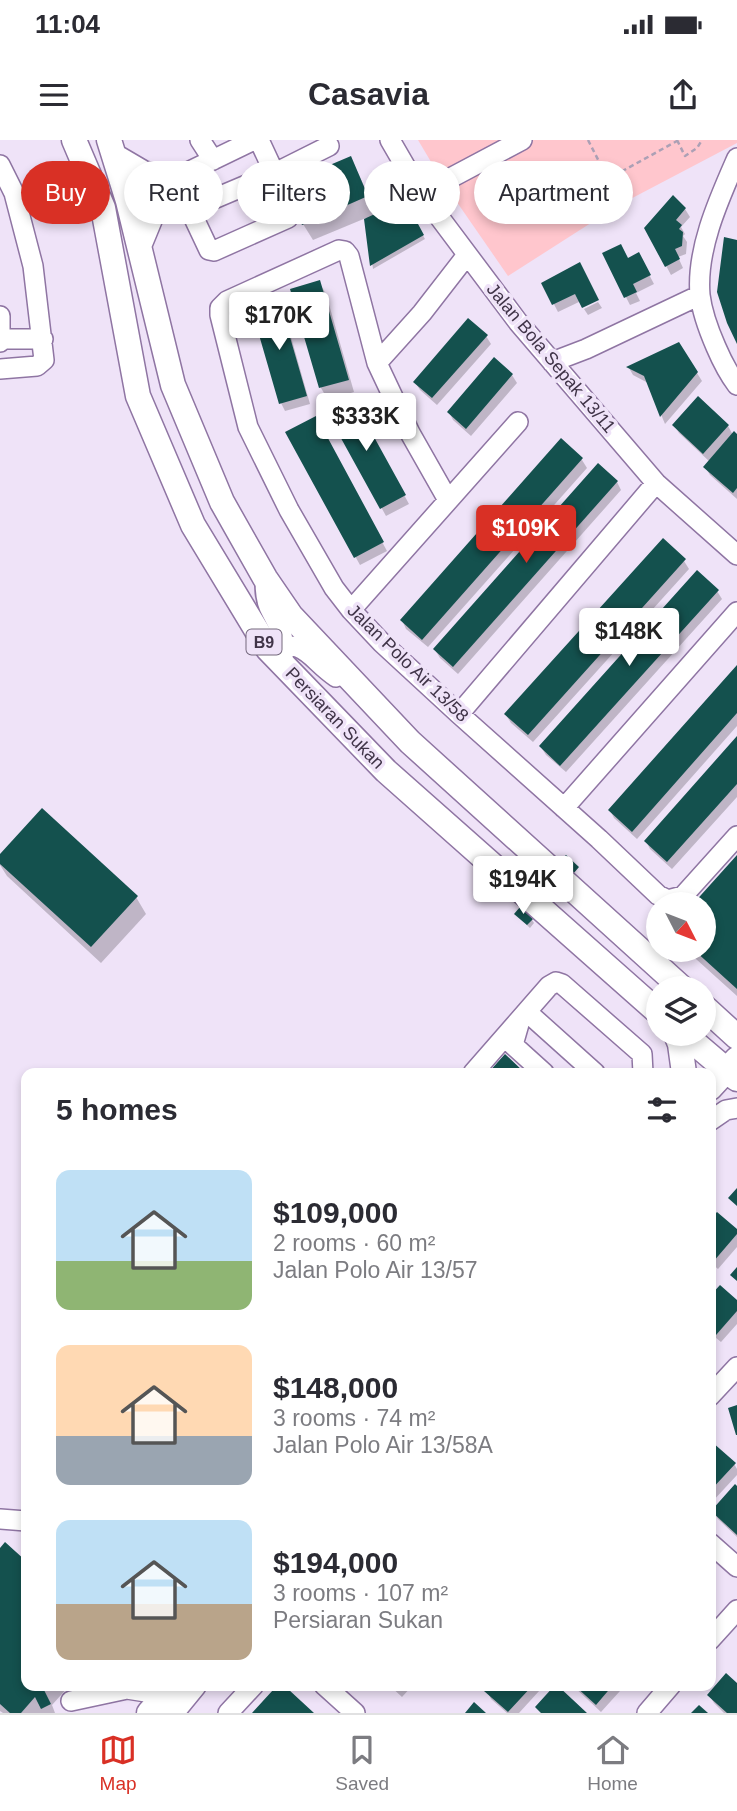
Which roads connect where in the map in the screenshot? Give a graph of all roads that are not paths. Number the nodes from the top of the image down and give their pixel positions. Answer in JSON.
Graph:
{"nodes":[{"id":1,"x":74,"y":140,"type":"edge"},
{"id":2,"x":200,"y":140,"type":"edge"},
{"id":3,"x":257,"y":140,"type":"edge"},
{"id":4,"x":390,"y":140,"type":"edge"},
{"id":5,"x":523,"y":140,"type":"edge"},
{"id":6,"x":329,"y":146,"type":"dead end"},
{"id":7,"x":112,"y":148,"type":"edge"},
{"id":8,"x":737,"y":158,"type":"edge"},
{"id":9,"x":213,"y":160,"type":"joint"},
{"id":10,"x":83,"y":161,"type":"edge"},
{"id":11,"x":128,"y":161,"type":"edge"},
{"id":12,"x":268,"y":161,"type":"edge"},
{"id":13,"x":299,"y":161,"type":"edge"},
{"id":14,"x":402,"y":161,"type":"edge"},
{"id":15,"x":0,"y":165,"type":"edge"},
{"id":16,"x":275,"y":173,"type":"joint"},
{"id":17,"x":460,"y":173,"type":"edge"},
{"id":18,"x":124,"y":188,"type":"edge"},
{"id":19,"x":124,"y":206,"type":"edge"},
{"id":20,"x":106,"y":224,"type":"edge"},
{"id":21,"x":134,"y":224,"type":"edge"},
{"id":22,"x":148,"y":224,"type":"edge"},
{"id":23,"x":444,"y":224,"type":"edge"},
{"id":24,"x":110,"y":242,"type":"junction"},
{"id":25,"x":139,"y":246,"type":"junction"},
{"id":26,"x":467,"y":255,"type":"junction"},
{"id":27,"x":700,"y":295,"type":"junction"},
{"id":28,"x":0,"y":316,"type":"edge"},
{"id":29,"x":43,"y":339,"type":"junction"},
{"id":30,"x":0,"y":340,"type":"edge"},
{"id":31,"x":552,"y":362,"type":"junction"},
{"id":32,"x":377,"y":363,"type":"junction"},
{"id":33,"x":0,"y":369,"type":"edge"},
{"id":34,"x":737,"y":385,"type":"edge"},
{"id":35,"x":518,"y":422,"type":"dead end"},
{"id":36,"x":656,"y":483,"type":"junction"},
{"id":37,"x":448,"y":500,"type":"junction"},
{"id":38,"x":737,"y":555,"type":"edge"},
{"id":39,"x":265,"y":578,"type":"junction"},
{"id":40,"x":351,"y":610,"type":"junction"},
{"id":41,"x":737,"y":611,"type":"edge"},
{"id":42,"x":278,"y":653,"type":"junction"},
{"id":43,"x":363,"y":693,"type":"junction"},
{"id":44,"x":459,"y":714,"type":"junction"},
{"id":45,"x":564,"y":808,"type":"junction"},
{"id":46,"x":737,"y":836,"type":"edge"},
{"id":47,"x":670,"y":976,"type":"edge"},
{"id":48,"x":646,"y":1001,"type":"edge"},
{"id":49,"x":718,"y":1014,"type":"edge"},
{"id":50,"x":524,"y":1016,"type":"junction"},
{"id":51,"x":737,"y":1037,"type":"edge"},
{"id":52,"x":680,"y":1046,"type":"edge"},
{"id":53,"x":697,"y":1046,"type":"edge"},
{"id":54,"x":477,"y":1068,"type":"edge"},
{"id":55,"x":538,"y":1068,"type":"edge"},
{"id":56,"x":589,"y":1068,"type":"edge"},
{"id":57,"x":643,"y":1068,"type":"edge"},
{"id":58,"x":683,"y":1068,"type":"edge"},
{"id":59,"x":728,"y":1074,"type":"edge"},
{"id":60,"x":737,"y":1108,"type":"edge"},
{"id":61,"x":716,"y":1117,"type":"edge"},
{"id":62,"x":737,"y":1367,"type":"edge"},
{"id":63,"x":716,"y":1390,"type":"edge"},
{"id":64,"x":0,"y":1519,"type":"edge"},
{"id":65,"x":21,"y":1521,"type":"edge"},
{"id":66,"x":716,"y":1548,"type":"edge"},
{"id":67,"x":737,"y":1567,"type":"edge"},
{"id":68,"x":737,"y":1610,"type":"edge"},
{"id":69,"x":716,"y":1633,"type":"edge"},
{"id":70,"x":79,"y":1691,"type":"edge"},
{"id":71,"x":120,"y":1691,"type":"edge"},
{"id":72,"x":137,"y":1691,"type":"edge"},
{"id":73,"x":248,"y":1691,"type":"edge"},
{"id":74,"x":331,"y":1691,"type":"edge"},
{"id":75,"x":666,"y":1691,"type":"edge"},
{"id":76,"x":170,"y":1698,"type":"edge"},
{"id":77,"x":64,"y":1707,"type":"edge"},
{"id":78,"x":149,"y":1713,"type":"edge"},
{"id":79,"x":228,"y":1713,"type":"edge"},
{"id":80,"x":355,"y":1713,"type":"edge"},
{"id":81,"x":647,"y":1713,"type":"edge"}],
"edges":[{"from":1,"to":10,"type":"main road","name":"Persiaran Sukan","number":"B9"},
{"from":2,"to":9,"type":"street"},
{"from":3,"to":9,"type":"street"},
{"from":3,"to":12,"type":"street"},
{"from":4,"to":14,"type":"street","name":"Jalan Bola Sepak 13/11"},
{"from":5,"to":17,"type":"street"},
{"from":6,"to":13,"type":"street"},
{"from":7,"to":11,"type":"main road"},
{"from":7,"to":18,"type":"main road","number":"B9"},
{"from":8,"to":27,"type":"street"},
{"from":15,"to":29,"type":"street"},
{"from":16,"to":16,"type":"street"},
{"from":19,"to":24,"type":"main road"},
{"from":20,"to":24,"type":"main road","name":"Persiaran Sukan","number":"B9"},
{"from":21,"to":25,"type":"main road","number":"B9"},
{"from":22,"to":25,"type":"main road"},
{"from":23,"to":26,"type":"street","name":"Jalan Bola Sepak 13/11"},
{"from":24,"to":42,"type":"main road","name":"Persiaran Sukan","number":"B9"},
{"from":25,"to":39,"type":"main road","number":"B9"},
{"from":26,"to":31,"type":"street","name":"Jalan Bola Sepak 13/11"},
{"from":26,"to":32,"type":"street"},
{"from":27,"to":31,"type":"street"},
{"from":27,"to":34,"type":"street"},
{"from":28,"to":30,"type":"street"},
{"from":29,"to":30,"type":"street"},
{"from":29,"to":33,"type":"street"},
{"from":31,"to":36,"type":"street","name":"Jalan Bola Sepak 13/11"},
{"from":32,"to":37,"type":"street"},
{"from":32,"to":40,"type":"street","name":"Jalan Polo Air 13/58"},
{"from":35,"to":37,"type":"street"},
{"from":36,"to":38,"type":"street","name":"Jalan Bola Sepak 13/11"},
{"from":36,"to":44,"type":"street"},
{"from":37,"to":40,"type":"street"},
{"from":39,"to":42,"type":"street"},
{"from":39,"to":43,"type":"main road","number":"B9"},
{"from":40,"to":44,"type":"street","name":"Jalan Polo Air 13/58"},
{"from":41,"to":45,"type":"street"},
{"from":42,"to":43,"type":"street"},
{"from":42,"to":48,"type":"main road","name":"Persiaran Sukan","number":"B9"},
{"from":43,"to":47,"type":"main road","number":"B9"},
{"from":44,"to":45,"type":"street","name":"Jalan Polo Air 13/58"},
{"from":45,"to":46,"type":"street","name":"Jalan Polo Air 13/58"},
{"from":49,"to":51,"type":"main road"},
{"from":50,"to":54,"type":"street"},
{"from":50,"to":55,"type":"street"},
{"from":50,"to":56,"type":"street"},
{"from":50,"to":57,"type":"street"},
{"from":52,"to":58,"type":"main road"},
{"from":53,"to":59,"type":"main road"},
{"from":60,"to":61,"type":"street"},
{"from":62,"to":63,"type":"street"},
{"from":64,"to":65,"type":"street"},
{"from":66,"to":67,"type":"street"},
{"from":68,"to":69,"type":"street"},
{"from":70,"to":77,"type":"street"},
{"from":71,"to":77,"type":"street"},
{"from":72,"to":76,"type":"street"},
{"from":73,"to":79,"type":"street"},
{"from":74,"to":80,"type":"street"},
{"from":75,"to":81,"type":"street"},
{"from":76,"to":78,"type":"main road"}]}
